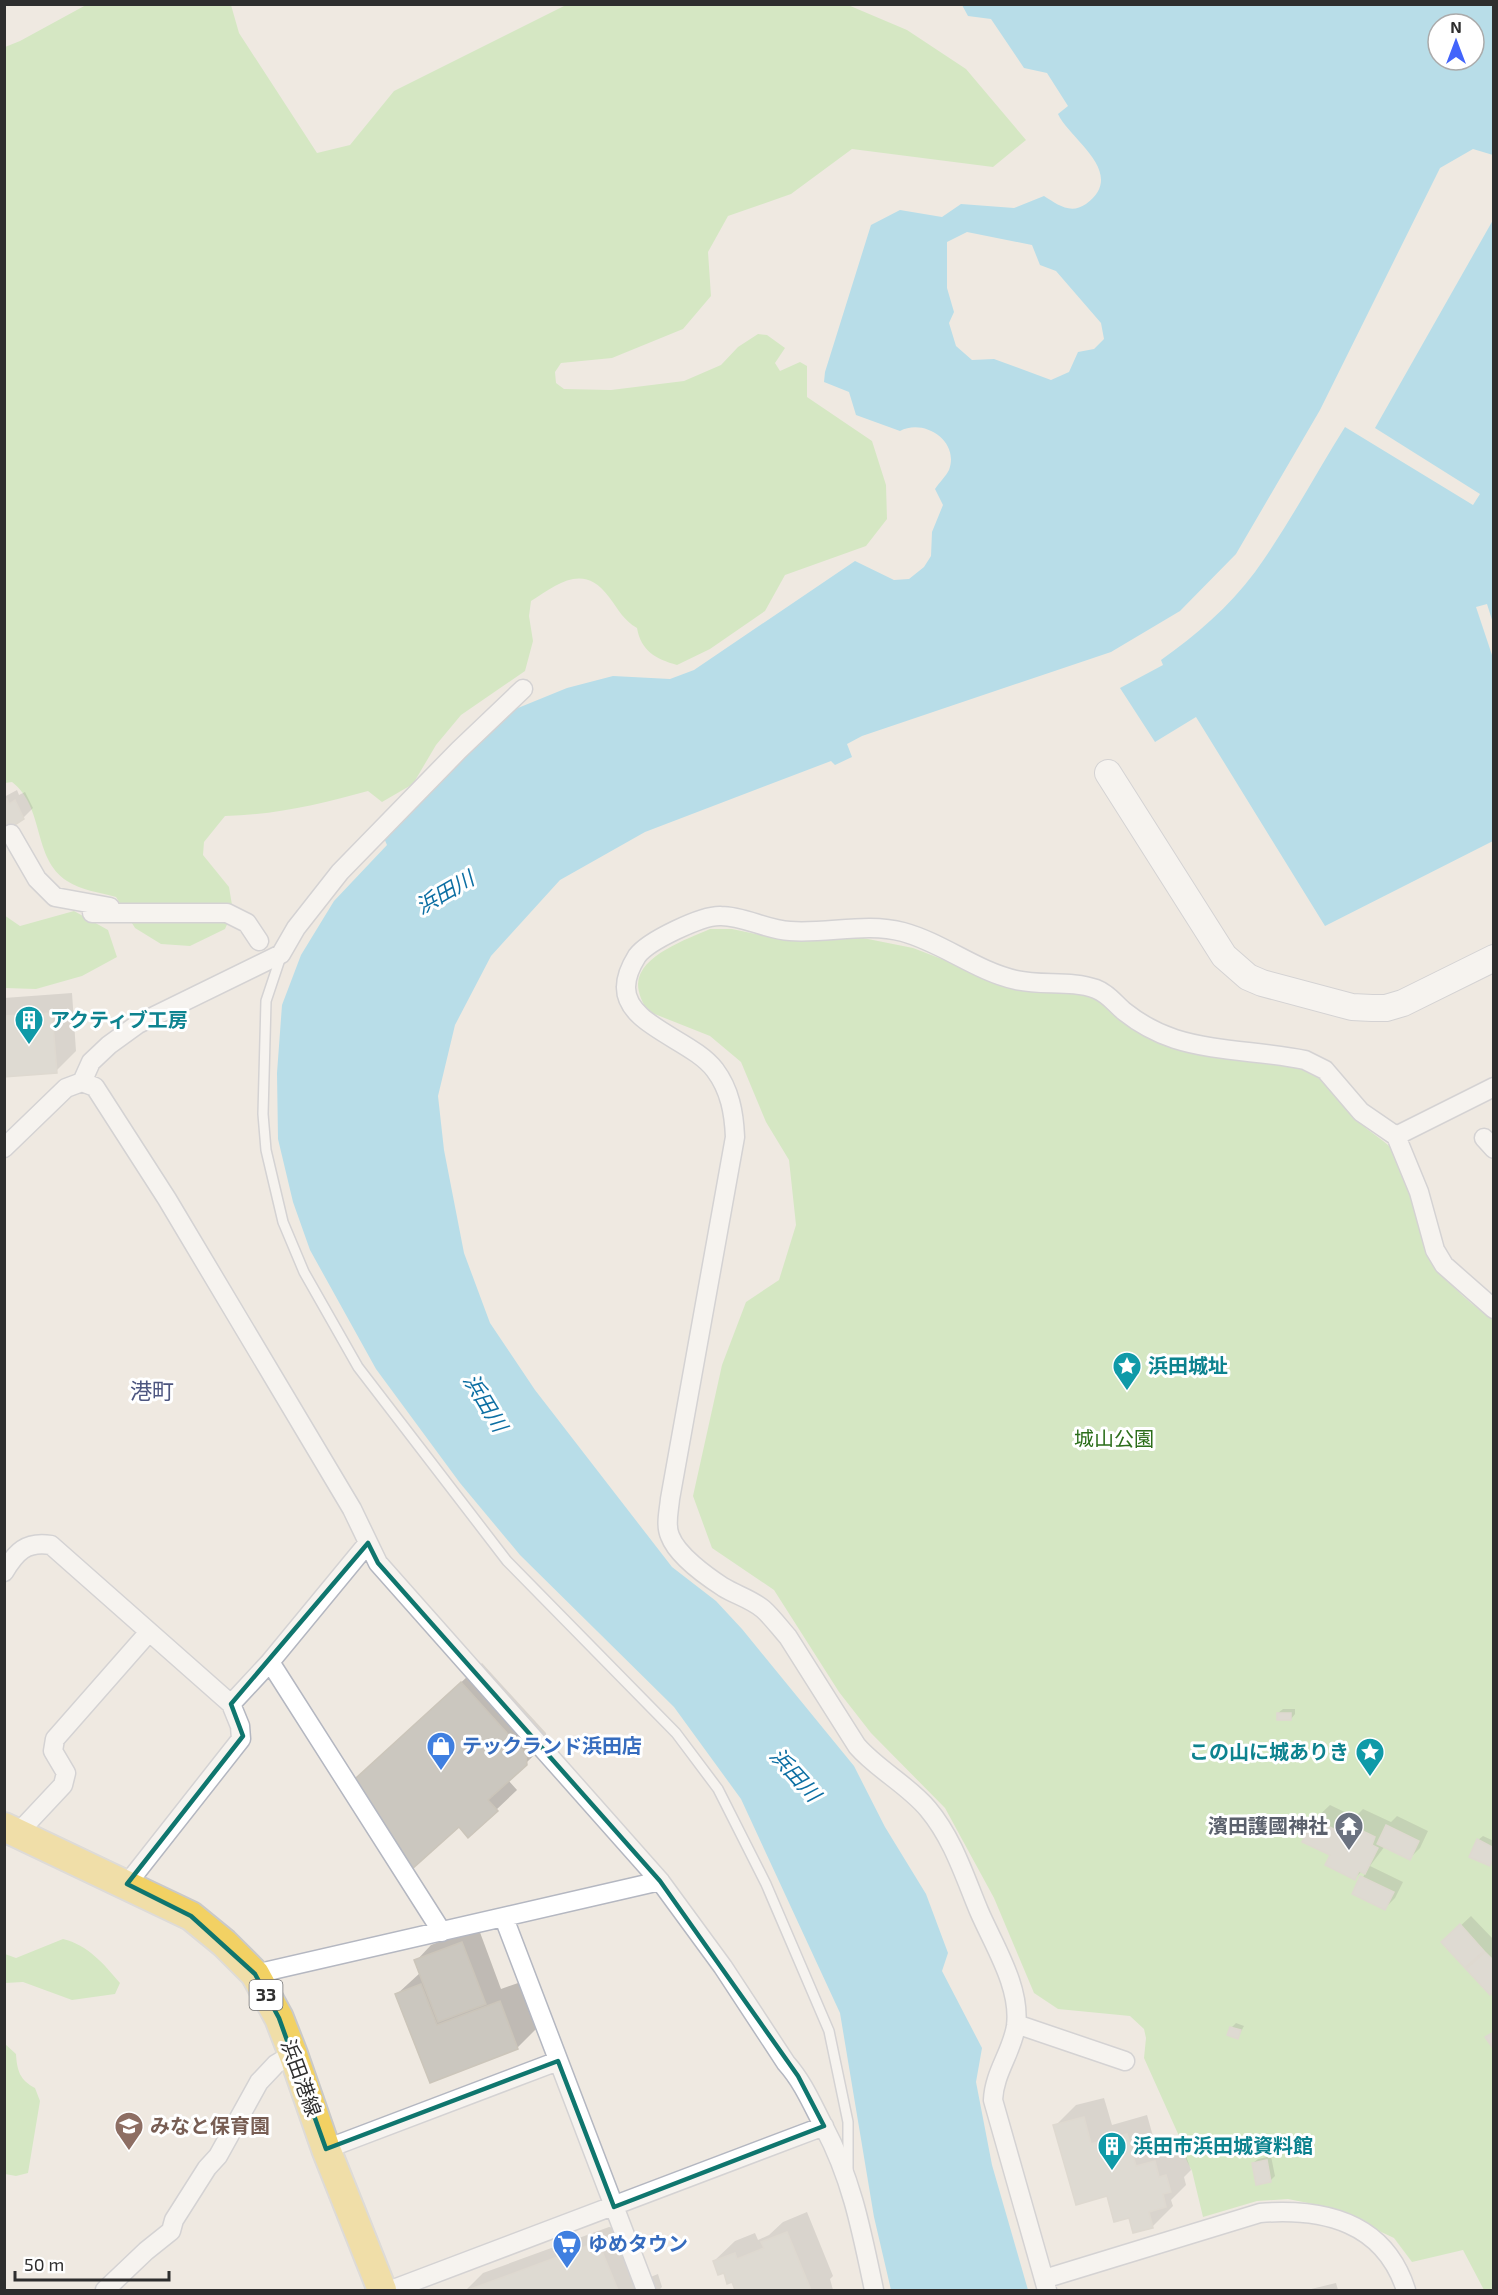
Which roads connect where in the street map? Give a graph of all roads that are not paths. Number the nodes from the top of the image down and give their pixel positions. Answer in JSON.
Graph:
{"nodes":[{"id":1,"x":524,"y":689,"type":"dead end"},
{"id":2,"x":1108,"y":773,"type":"dead end"},
{"id":3,"x":11,"y":834,"type":"dead end"},
{"id":4,"x":122,"y":911,"type":"junction"},
{"id":5,"x":92,"y":913,"type":"dead end"},
{"id":6,"x":260,"y":941,"type":"dead end"},
{"id":7,"x":281,"y":954,"type":"junction"},
{"id":8,"x":1494,"y":958,"type":"edge"},
{"id":9,"x":82,"y":1082,"type":"junction"},
{"id":10,"x":1494,"y":1087,"type":"edge"},
{"id":11,"x":1396,"y":1136,"type":"junction"},
{"id":12,"x":4,"y":1148,"type":"edge"},
{"id":13,"x":1494,"y":1309,"type":"edge"},
{"id":14,"x":368,"y":1543,"type":"junction"},
{"id":15,"x":4,"y":1572,"type":"edge"},
{"id":16,"x":149,"y":1632,"type":"junction"},
{"id":17,"x":270,"y":1662,"type":"junction"},
{"id":18,"x":231,"y":1704,"type":"junction"},
{"id":19,"x":11,"y":1830,"type":"edge"},
{"id":20,"x":660,"y":1881,"type":"junction"},
{"id":21,"x":127,"y":1884,"type":"junction"},
{"id":22,"x":504,"y":1918,"type":"junction"},
{"id":23,"x":442,"y":1932,"type":"junction"},
{"id":24,"x":255,"y":1974,"type":"junction"},
{"id":25,"x":1016,"y":2026,"type":"junction"},
{"id":26,"x":293,"y":2054,"type":"junction"},
{"id":27,"x":558,"y":2061,"type":"junction"},
{"id":28,"x":1125,"y":2061,"type":"dead end"},
{"id":29,"x":824,"y":2126,"type":"junction"},
{"id":30,"x":326,"y":2149,"type":"junction"},
{"id":31,"x":848,"y":2177,"type":"junction"},
{"id":32,"x":614,"y":2207,"type":"junction"},
{"id":33,"x":1046,"y":2285,"type":"edge"},
{"id":34,"x":105,"y":2290,"type":"edge"},
{"id":35,"x":382,"y":2290,"type":"edge"},
{"id":36,"x":391,"y":2290,"type":"edge"},
{"id":37,"x":646,"y":2290,"type":"edge"},
{"id":38,"x":874,"y":2290,"type":"edge"},
{"id":39,"x":1406,"y":2290,"type":"edge"}],
"edges":[{"from":1,"to":7,"type":"street"},
{"from":2,"to":8,"type":"street"},
{"from":3,"to":4,"type":"street"},
{"from":4,"to":5,"type":"street"},
{"from":4,"to":6,"type":"street"},
{"from":7,"to":9,"type":"street"},
{"from":7,"to":31,"type":"lane"},
{"from":9,"to":12,"type":"street"},
{"from":9,"to":14,"type":"street"},
{"from":10,"to":11,"type":"street"},
{"from":11,"to":13,"type":"street"},
{"from":11,"to":25,"type":"street"},
{"from":14,"to":17,"type":"street"},
{"from":14,"to":20,"type":"street"},
{"from":15,"to":16,"type":"street"},
{"from":16,"to":18,"type":"street"},
{"from":16,"to":19,"type":"street"},
{"from":17,"to":18,"type":"street"},
{"from":17,"to":23,"type":"street"},
{"from":18,"to":21,"type":"street"},
{"from":19,"to":21,"type":"main road","name":"浜田港線","number":"33"},
{"from":20,"to":22,"type":"street"},
{"from":20,"to":29,"type":"street"},
{"from":21,"to":24,"type":"main road","name":"浜田港線","number":"33"},
{"from":22,"to":23,"type":"street"},
{"from":22,"to":27,"type":"street"},
{"from":23,"to":24,"type":"street"},
{"from":24,"to":26,"type":"main road","name":"浜田港線","number":"33"},
{"from":25,"to":28,"type":"street"},
{"from":25,"to":33,"type":"street"},
{"from":26,"to":30,"type":"main road","name":"浜田港線","number":"33"},
{"from":26,"to":34,"type":"street"},
{"from":27,"to":30,"type":"street"},
{"from":27,"to":32,"type":"street"},
{"from":29,"to":31,"type":"street"},
{"from":29,"to":32,"type":"street"},
{"from":30,"to":35,"type":"main road","name":"浜田港線","number":"33"},
{"from":31,"to":38,"type":"street"},
{"from":32,"to":36,"type":"street"},
{"from":32,"to":37,"type":"street"},
{"from":33,"to":39,"type":"street"}]}
